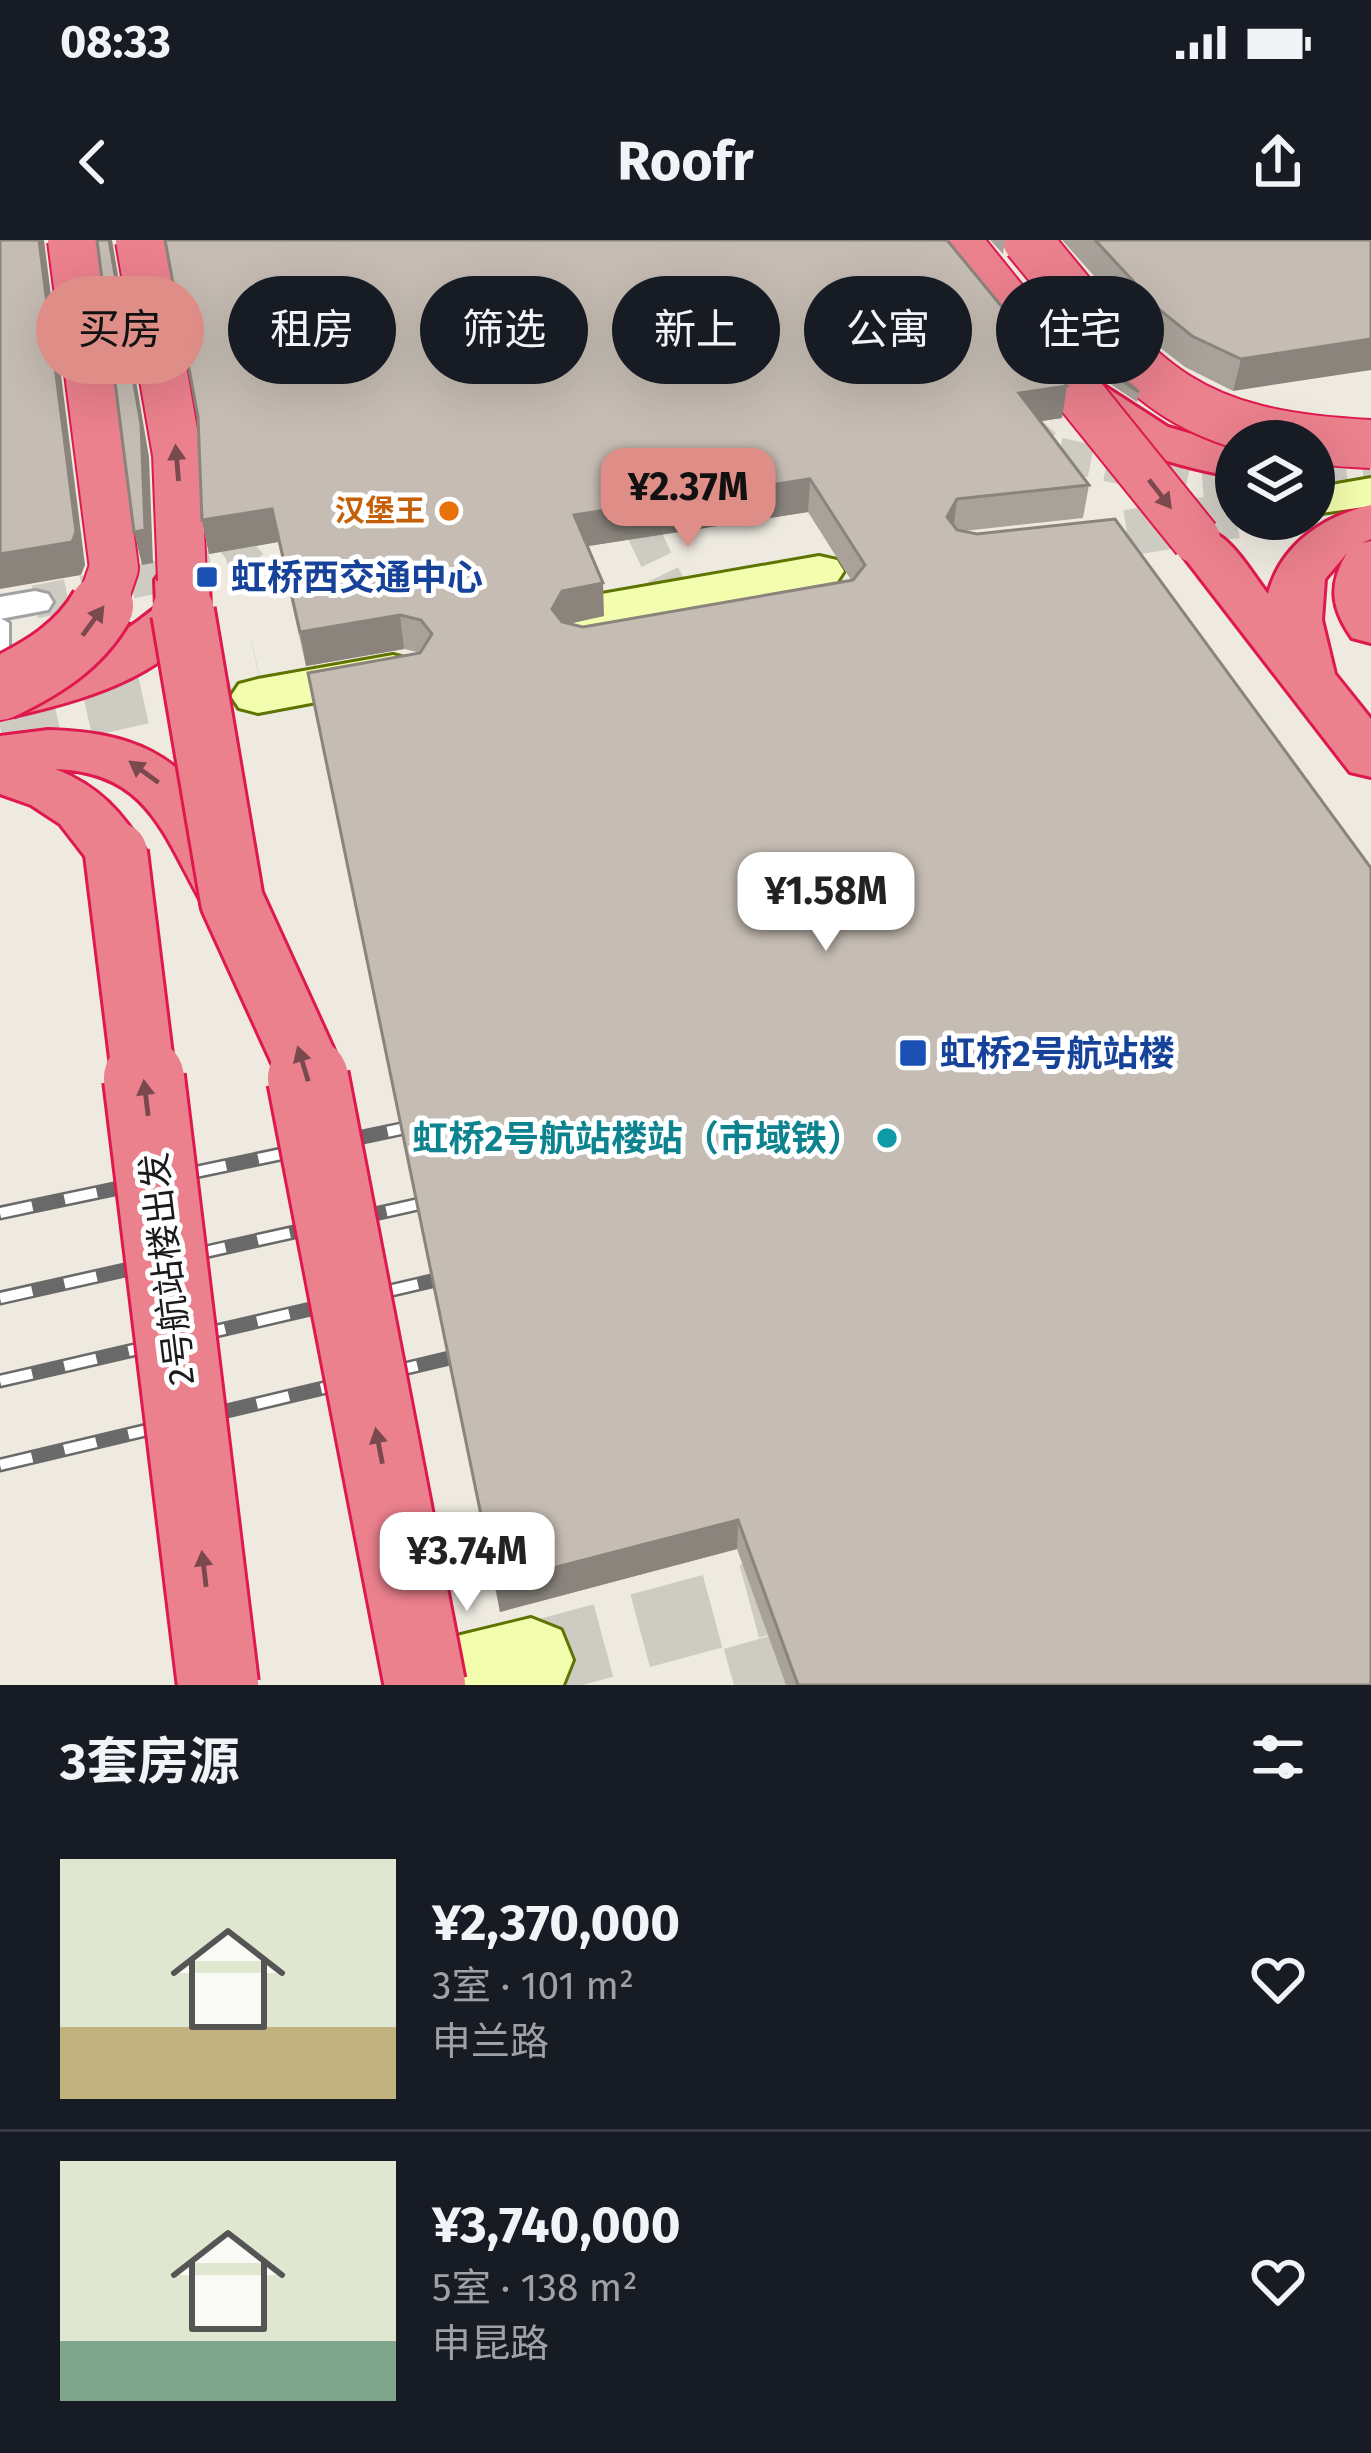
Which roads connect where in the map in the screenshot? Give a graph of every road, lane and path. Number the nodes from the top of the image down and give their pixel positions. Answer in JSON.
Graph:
{"nodes":[{"id":1,"x":72,"y":240,"type":"edge"},
{"id":2,"x":140,"y":240,"type":"edge"},
{"id":3,"x":955,"y":240,"type":"edge"},
{"id":4,"x":1027,"y":240,"type":"edge"},
{"id":5,"x":1076,"y":388,"type":"junction"},
{"id":6,"x":1220,"y":404,"type":"dead end"},
{"id":7,"x":1236,"y":420,"type":"edge"},
{"id":8,"x":1371,"y":444,"type":"edge"},
{"id":9,"x":1371,"y":455,"type":"edge"},
{"id":10,"x":1215,"y":457,"type":"edge"},
{"id":11,"x":1335,"y":475,"type":"edge"},
{"id":12,"x":1335,"y":488,"type":"edge"},
{"id":13,"x":1371,"y":492,"type":"edge"},
{"id":14,"x":1371,"y":520,"type":"edge"},
{"id":15,"x":1371,"y":557,"type":"edge"},
{"id":16,"x":826,"y":584,"type":"edge"},
{"id":17,"x":183,"y":612,"type":"junction"},
{"id":18,"x":0,"y":623,"type":"edge"},
{"id":19,"x":1371,"y":626,"type":"edge"},
{"id":20,"x":578,"y":628,"type":"edge"},
{"id":21,"x":401,"y":658,"type":"edge"},
{"id":22,"x":0,"y":673,"type":"edge"},
{"id":23,"x":258,"y":682,"type":"tunnel mouth"},
{"id":24,"x":1312,"y":682,"type":"junction"},
{"id":25,"x":0,"y":689,"type":"edge"},
{"id":26,"x":0,"y":701,"type":"edge"},
{"id":27,"x":0,"y":755,"type":"edge"},
{"id":28,"x":1371,"y":758,"type":"edge"},
{"id":29,"x":0,"y":774,"type":"edge"},
{"id":30,"x":232,"y":901,"type":"junction"},
{"id":31,"x":531,"y":1660,"type":"tunnel mouth"},
{"id":32,"x":218,"y":1685,"type":"edge"},
{"id":33,"x":428,"y":1685,"type":"edge"}],
"edges":[{"from":25,"to":1,"type":"highway","one_way":true,"bridge":true},
{"from":17,"to":2,"type":"highway","one_way":true,"bridge":true},
{"from":3,"to":5,"type":"highway","bridge":true},
{"from":4,"to":8,"type":"highway","bridge":true},
{"from":5,"to":10,"type":"highway","bridge":true},
{"from":5,"to":24,"type":"highway","one_way":true,"bridge":true},
{"from":6,"to":7,"type":"lane"},
{"from":9,"to":11,"type":"highway"},
{"from":12,"to":13,"type":"street"},
{"from":14,"to":24,"type":"highway"},
{"from":15,"to":19,"type":"highway"},
{"from":16,"to":20,"type":"street"},
{"from":17,"to":26,"type":"highway"},
{"from":17,"to":30,"type":"highway","bridge":true},
{"from":18,"to":22,"type":"lane"},
{"from":21,"to":23,"type":"street"},
{"from":24,"to":28,"type":"highway"},
{"from":30,"to":27,"type":"highway","one_way":true,"bridge":true},
{"from":32,"to":29,"type":"highway","name":"2号航站楼出发","one_way":true,"bridge":true},
{"from":33,"to":30,"type":"highway","one_way":true,"bridge":true},
{"from":31,"to":33,"type":"street"}]}
